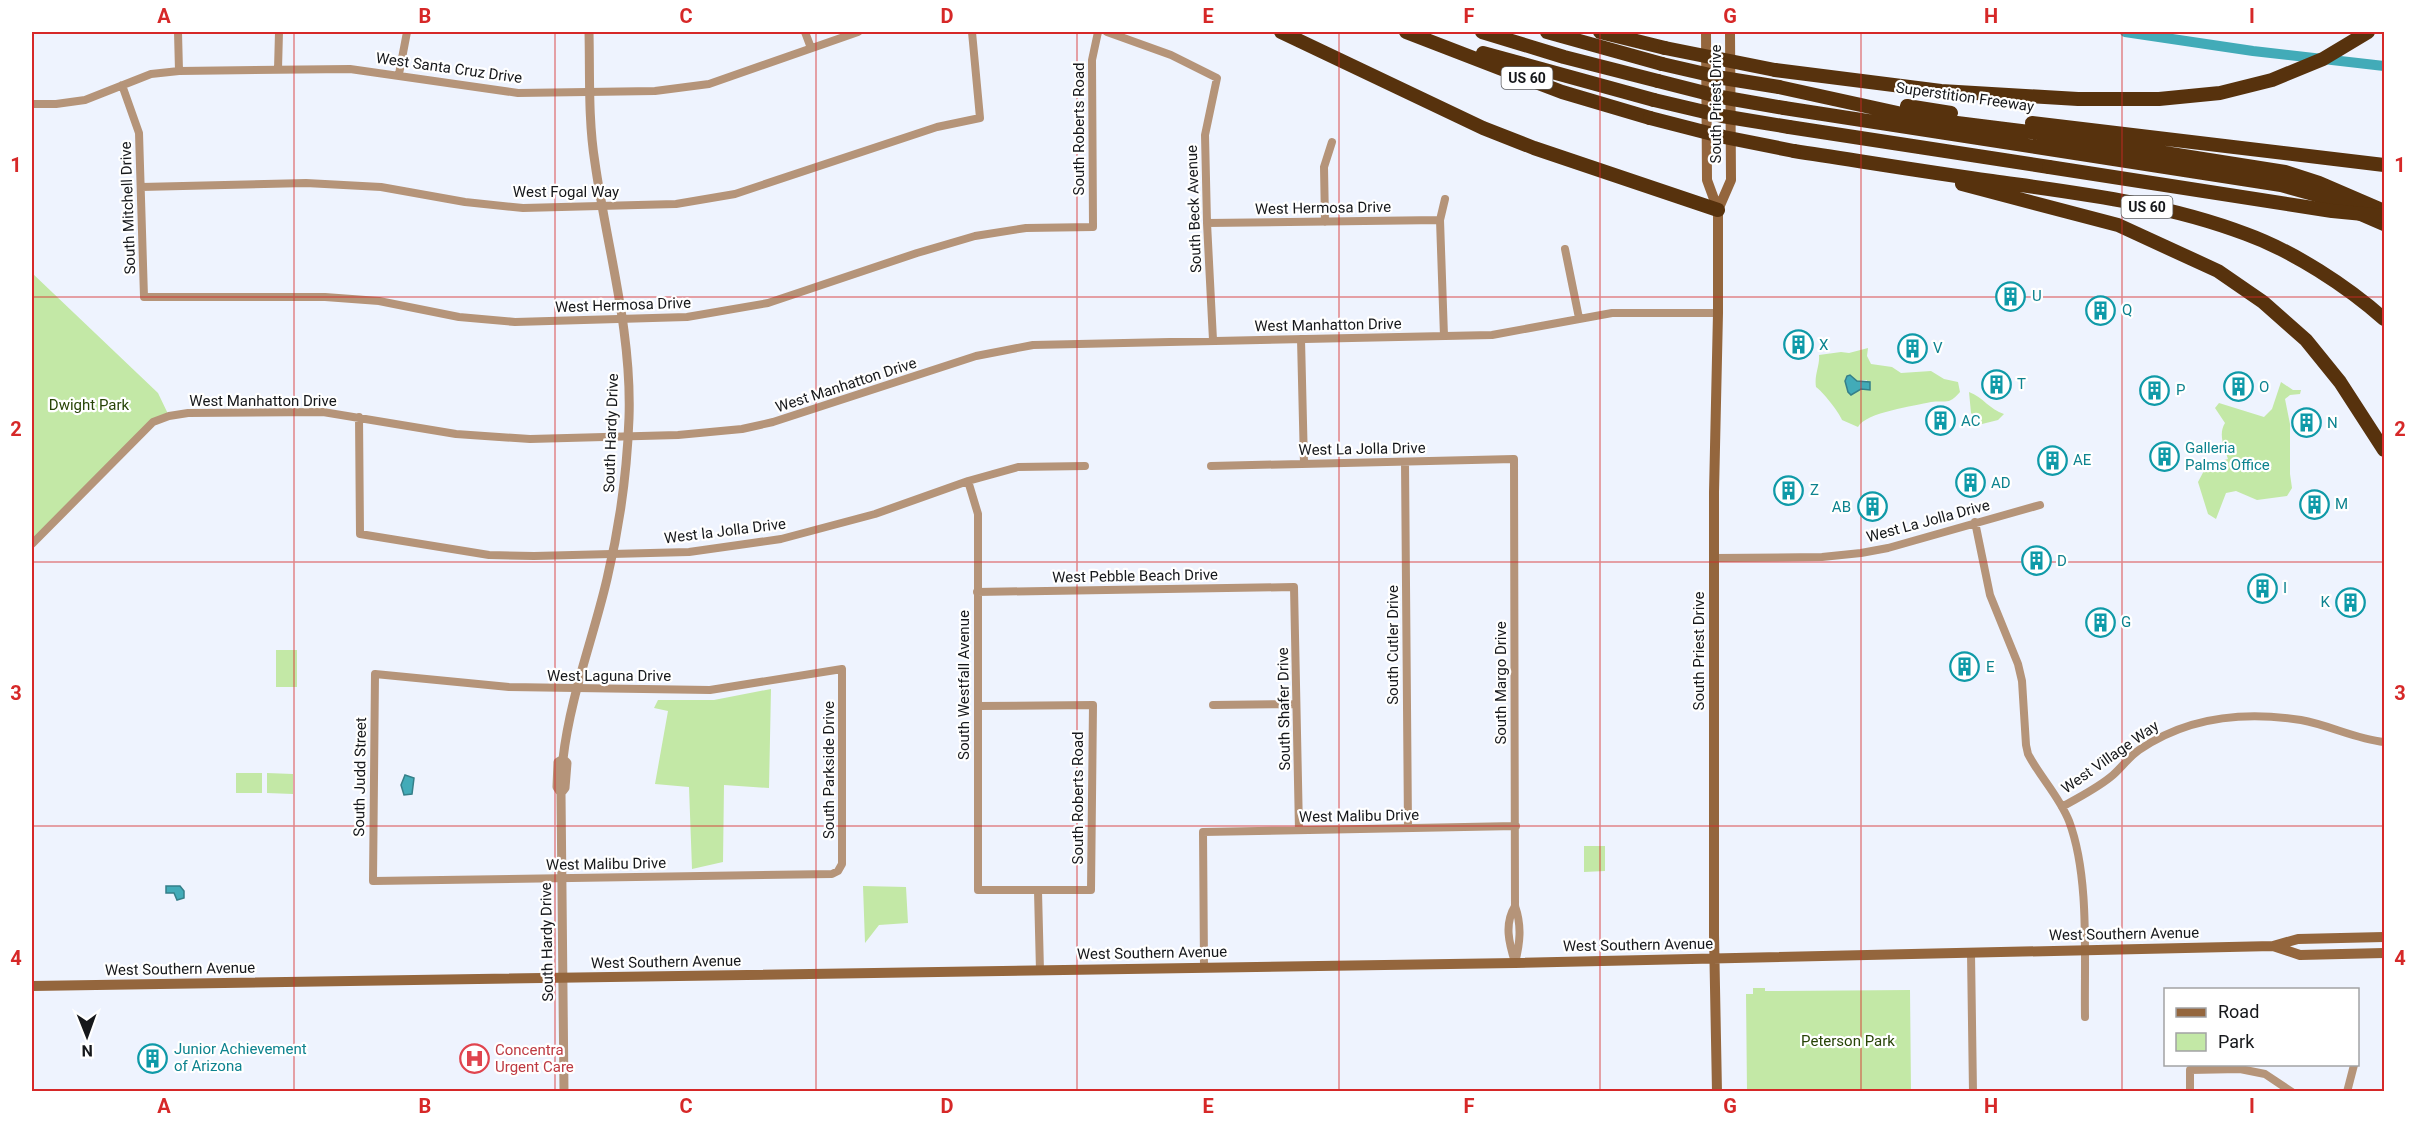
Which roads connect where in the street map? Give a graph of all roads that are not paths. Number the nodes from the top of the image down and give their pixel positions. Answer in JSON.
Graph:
{"nodes":[{"id":1,"x":178,"y":32,"type":"edge"},
{"id":2,"x":279,"y":32,"type":"edge"},
{"id":3,"x":407,"y":32,"type":"edge"},
{"id":4,"x":589,"y":32,"type":"edge"},
{"id":5,"x":805,"y":32,"type":"edge"},
{"id":6,"x":858,"y":32,"type":"edge"},
{"id":7,"x":972,"y":32,"type":"edge"},
{"id":8,"x":1098,"y":32,"type":"edge"},
{"id":9,"x":1107,"y":32,"type":"edge"},
{"id":10,"x":1281,"y":32,"type":"edge"},
{"id":11,"x":1406,"y":32,"type":"edge"},
{"id":12,"x":1415,"y":32,"type":"edge"},
{"id":13,"x":1482,"y":32,"type":"edge"},
{"id":14,"x":1547,"y":32,"type":"edge"},
{"id":15,"x":1600,"y":32,"type":"edge"},
{"id":16,"x":1706,"y":32,"type":"edge"},
{"id":17,"x":1730,"y":32,"type":"edge"},
{"id":18,"x":2368,"y":32,"type":"edge"},
{"id":19,"x":811,"y":48,"type":"junction"},
{"id":20,"x":278,"y":69,"type":"junction"},
{"id":21,"x":179,"y":70,"type":"junction"},
{"id":22,"x":399,"y":75,"type":"junction"},
{"id":23,"x":122,"y":85,"type":"junction"},
{"id":24,"x":1779,"y":87,"type":"junction"},
{"id":25,"x":590,"y":93,"type":"junction"},
{"id":26,"x":32,"y":104,"type":"edge"},
{"id":27,"x":1332,"y":142,"type":"dead end"},
{"id":28,"x":1884,"y":164,"type":"junction"},
{"id":29,"x":2385,"y":165,"type":"edge"},
{"id":30,"x":2283,"y":178,"type":"junction"},
{"id":31,"x":141,"y":187,"type":"junction"},
{"id":32,"x":1445,"y":198,"type":"dead end"},
{"id":33,"x":603,"y":207,"type":"junction"},
{"id":34,"x":1718,"y":210,"type":"junction"},
{"id":35,"x":2385,"y":211,"type":"edge"},
{"id":36,"x":2385,"y":216,"type":"edge"},
{"id":37,"x":1440,"y":220,"type":"junction"},
{"id":38,"x":1325,"y":222,"type":"junction"},
{"id":39,"x":1207,"y":223,"type":"junction"},
{"id":40,"x":2385,"y":224,"type":"edge"},
{"id":41,"x":1093,"y":227,"type":"joint"},
{"id":42,"x":1565,"y":249,"type":"dead end"},
{"id":43,"x":144,"y":297,"type":"joint"},
{"id":44,"x":1718,"y":313,"type":"junction"},
{"id":45,"x":1579,"y":318,"type":"junction"},
{"id":46,"x":2385,"y":319,"type":"edge"},
{"id":47,"x":623,"y":320,"type":"junction"},
{"id":48,"x":1444,"y":336,"type":"junction"},
{"id":49,"x":1301,"y":339,"type":"junction"},
{"id":50,"x":1213,"y":340,"type":"junction"},
{"id":51,"x":359,"y":417,"type":"junction"},
{"id":52,"x":629,"y":436,"type":"junction"},
{"id":53,"x":2385,"y":450,"type":"edge"},
{"id":54,"x":1514,"y":459,"type":"joint"},
{"id":55,"x":1405,"y":462,"type":"junction"},
{"id":56,"x":1304,"y":464,"type":"junction"},
{"id":57,"x":1085,"y":466,"type":"dead end"},
{"id":58,"x":1211,"y":466,"type":"dead end"},
{"id":59,"x":968,"y":481,"type":"junction"},
{"id":60,"x":2040,"y":505,"type":"dead end"},
{"id":61,"x":1975,"y":522,"type":"junction"},
{"id":62,"x":32,"y":544,"type":"edge"},
{"id":63,"x":613,"y":555,"type":"junction"},
{"id":64,"x":1715,"y":558,"type":"junction"},
{"id":65,"x":1294,"y":586,"type":"joint"},
{"id":66,"x":977,"y":592,"type":"junction"},
{"id":67,"x":842,"y":669,"type":"joint"},
{"id":68,"x":375,"y":674,"type":"joint"},
{"id":69,"x":576,"y":690,"type":"junction"},
{"id":70,"x":1296,"y":704,"type":"junction"},
{"id":71,"x":1213,"y":705,"type":"dead end"},
{"id":72,"x":978,"y":706,"type":"junction"},
{"id":73,"x":2385,"y":742,"type":"edge"},
{"id":74,"x":2062,"y":807,"type":"junction"},
{"id":75,"x":1516,"y":826,"type":"junction"},
{"id":76,"x":1408,"y":828,"type":"junction"},
{"id":77,"x":1299,"y":830,"type":"junction"},
{"id":78,"x":838,"y":871,"type":"joint"},
{"id":79,"x":561,"y":879,"type":"junction"},
{"id":80,"x":373,"y":881,"type":"joint"},
{"id":81,"x":1038,"y":891,"type":"junction"},
{"id":82,"x":2385,"y":937,"type":"edge"},
{"id":83,"x":2273,"y":946,"type":"junction"},
{"id":84,"x":2084,"y":950,"type":"junction"},
{"id":85,"x":1971,"y":952,"type":"junction"},
{"id":86,"x":2385,"y":953,"type":"edge"},
{"id":87,"x":1714,"y":958,"type":"junction"},
{"id":88,"x":1515,"y":963,"type":"junction"},
{"id":89,"x":1204,"y":967,"type":"junction"},
{"id":90,"x":1040,"y":971,"type":"junction"},
{"id":91,"x":562,"y":978,"type":"junction"},
{"id":92,"x":32,"y":986,"type":"edge"},
{"id":93,"x":2085,"y":1017,"type":"dead end"},
{"id":94,"x":2354,"y":1066,"type":"edge"},
{"id":95,"x":564,"y":1092,"type":"edge"},
{"id":96,"x":1716,"y":1092,"type":"edge"},
{"id":97,"x":1973,"y":1092,"type":"edge"},
{"id":98,"x":2190,"y":1092,"type":"edge"},
{"id":99,"x":2292,"y":1092,"type":"edge"},
{"id":100,"x":2347,"y":1092,"type":"edge"}],
"edges":[{"from":1,"to":21,"type":"street"},
{"from":2,"to":20,"type":"street"},
{"from":3,"to":22,"type":"street"},
{"from":4,"to":25,"type":"street","name":"South Hardy Drive"},
{"from":5,"to":19,"type":"street"},
{"from":6,"to":19,"type":"street","name":"West Santa Cruz Drive"},
{"from":7,"to":33,"type":"street","name":"West Fogal Way"},
{"from":8,"to":41,"type":"street","name":"South Roberts Road"},
{"from":9,"to":39,"type":"street","name":"South Beck Avenue"},
{"from":10,"to":34,"type":"highway"},
{"from":11,"to":28,"type":"highway","number":"US 60","bridge":true},
{"from":12,"to":36,"type":"highway","bridge":true},
{"from":13,"to":30,"type":"highway","bridge":true},
{"from":14,"to":24,"type":"highway","name":"Superstition Freeway","bridge":true},
{"from":15,"to":18,"type":"highway","bridge":true},
{"from":16,"to":34,"type":"main road","name":"South Priest Drive"},
{"from":17,"to":34,"type":"main road","name":"South Priest Drive"},
{"from":19,"to":25,"type":"street","name":"West Santa Cruz Drive"},
{"from":20,"to":21,"type":"street","name":"West Santa Cruz Drive"},
{"from":20,"to":22,"type":"street","name":"West Santa Cruz Drive"},
{"from":21,"to":23,"type":"street","name":"West Santa Cruz Drive"},
{"from":22,"to":25,"type":"street","name":"West Santa Cruz Drive"},
{"from":23,"to":26,"type":"street","name":"West Santa Cruz Drive"},
{"from":23,"to":31,"type":"street","name":"South Mitchell Drive"},
{"from":24,"to":29,"type":"highway","name":"Superstition Freeway"},
{"from":24,"to":30,"type":"highway"},
{"from":25,"to":33,"type":"street","name":"South Hardy Drive"},
{"from":27,"to":38,"type":"street"},
{"from":28,"to":46,"type":"highway","number":"US 60"},
{"from":28,"to":53,"type":"highway"},
{"from":30,"to":35,"type":"highway"},
{"from":30,"to":40,"type":"highway","bridge":true},
{"from":31,"to":33,"type":"street","name":"West Fogal Way"},
{"from":31,"to":43,"type":"street","name":"South Mitchell Drive"},
{"from":32,"to":37,"type":"street"},
{"from":33,"to":47,"type":"street","name":"South Hardy Drive"},
{"from":34,"to":44,"type":"main road","name":"South Priest Drive"},
{"from":37,"to":38,"type":"street","name":"West Hermosa Drive"},
{"from":37,"to":48,"type":"street"},
{"from":38,"to":39,"type":"street","name":"West Hermosa Drive"},
{"from":39,"to":50,"type":"street","name":"South Beck Avenue"},
{"from":41,"to":47,"type":"street","name":"West Hermosa Drive"},
{"from":42,"to":45,"type":"street"},
{"from":43,"to":47,"type":"street","name":"West Hermosa Drive"},
{"from":44,"to":45,"type":"street","name":"West Manhatton Drive"},
{"from":44,"to":64,"type":"main road","name":"South Priest Drive"},
{"from":45,"to":48,"type":"street","name":"West Manhatton Drive"},
{"from":47,"to":52,"type":"street","name":"South Hardy Drive"},
{"from":48,"to":49,"type":"street","name":"West Manhatton Drive"},
{"from":49,"to":50,"type":"street","name":"West Manhatton Drive"},
{"from":49,"to":56,"type":"street"},
{"from":50,"to":52,"type":"street","name":"West Manhatton Drive"},
{"from":51,"to":52,"type":"street","name":"West Manhatton Drive"},
{"from":51,"to":62,"type":"street","name":"West Manhatton Drive"},
{"from":51,"to":63,"type":"street","name":"West la Jolla Drive"},
{"from":52,"to":63,"type":"street","name":"South Hardy Drive"},
{"from":54,"to":55,"type":"street","name":"West La Jolla Drive"},
{"from":54,"to":75,"type":"street","name":"South Margo Drive"},
{"from":55,"to":56,"type":"street","name":"West La Jolla Drive"},
{"from":55,"to":76,"type":"street","name":"South Cutler Drive"},
{"from":56,"to":58,"type":"street","name":"West La Jolla Drive"},
{"from":57,"to":59,"type":"street","name":"West la Jolla Drive"},
{"from":59,"to":63,"type":"street","name":"West la Jolla Drive"},
{"from":59,"to":66,"type":"street","name":"South Westfall Avenue"},
{"from":60,"to":61,"type":"street","name":"West La Jolla Drive"},
{"from":61,"to":64,"type":"street","name":"West La Jolla Drive"},
{"from":61,"to":74,"type":"street"},
{"from":63,"to":69,"type":"street","name":"South Hardy Drive"},
{"from":64,"to":87,"type":"main road","name":"South Priest Drive"},
{"from":65,"to":66,"type":"street","name":"West Pebble Beach Drive"},
{"from":65,"to":70,"type":"street","name":"South Shafer Drive"},
{"from":66,"to":72,"type":"street","name":"South Westfall Avenue"},
{"from":67,"to":69,"type":"street","name":"West Laguna Drive"},
{"from":67,"to":78,"type":"street","name":"South Parkside Drive"},
{"from":68,"to":69,"type":"street","name":"West Laguna Drive"},
{"from":68,"to":80,"type":"street","name":"South Judd Street"},
{"from":69,"to":79,"type":"street","name":"South Hardy Drive"},
{"from":70,"to":71,"type":"street"},
{"from":70,"to":77,"type":"street","name":"South Shafer Drive"},
{"from":72,"to":81,"type":"street","name":"South Westfall Avenue"},
{"from":72,"to":81,"type":"street","name":"South Roberts Road"},
{"from":73,"to":74,"type":"street","name":"West Village Way"},
{"from":74,"to":84,"type":"street"},
{"from":75,"to":76,"type":"street","name":"West Malibu Drive"},
{"from":75,"to":88,"type":"street","name":"South Margo Drive"},
{"from":76,"to":77,"type":"street","name":"West Malibu Drive"},
{"from":77,"to":89,"type":"street","name":"West Malibu Drive"},
{"from":78,"to":79,"type":"street","name":"West Malibu Drive"},
{"from":79,"to":80,"type":"street","name":"West Malibu Drive"},
{"from":79,"to":91,"type":"street","name":"South Hardy Drive"},
{"from":81,"to":90,"type":"street"},
{"from":82,"to":83,"type":"main road","name":"West Southern Avenue"},
{"from":83,"to":84,"type":"main road","name":"West Southern Avenue"},
{"from":83,"to":86,"type":"main road","name":"West Southern Avenue"},
{"from":84,"to":85,"type":"main road","name":"West Southern Avenue"},
{"from":84,"to":93,"type":"street"},
{"from":85,"to":87,"type":"main road","name":"West Southern Avenue"},
{"from":85,"to":97,"type":"street"},
{"from":87,"to":88,"type":"main road","name":"West Southern Avenue"},
{"from":87,"to":96,"type":"main road","name":"South Priest Drive"},
{"from":88,"to":89,"type":"main road","name":"West Southern Avenue"},
{"from":89,"to":90,"type":"main road","name":"West Southern Avenue"},
{"from":90,"to":91,"type":"main road","name":"West Southern Avenue"},
{"from":91,"to":92,"type":"main road","name":"West Southern Avenue"},
{"from":91,"to":95,"type":"street","name":"South Hardy Drive"},
{"from":94,"to":100,"type":"street"},
{"from":98,"to":99,"type":"street"}]}
